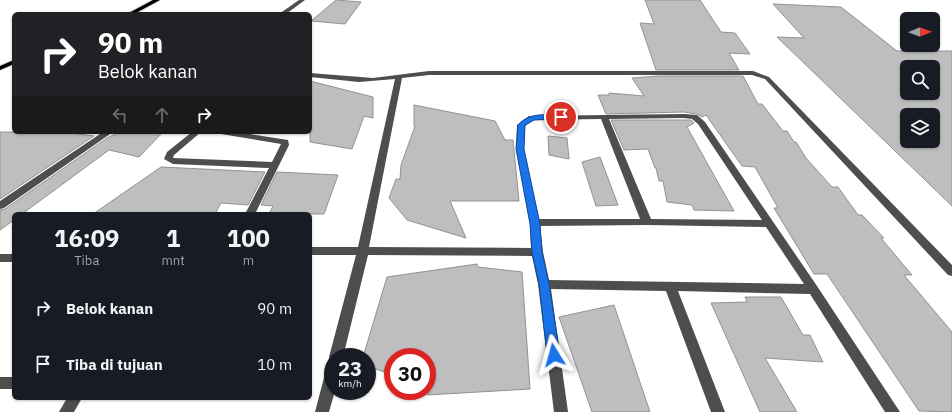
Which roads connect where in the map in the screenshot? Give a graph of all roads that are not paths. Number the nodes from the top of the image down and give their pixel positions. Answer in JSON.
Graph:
{"nodes":[{"id":1,"x":157,"y":0,"type":"edge"},
{"id":2,"x":302,"y":0,"type":"edge"},
{"id":3,"x":134,"y":12,"type":"edge"},
{"id":4,"x":285,"y":12,"type":"edge"},
{"id":5,"x":12,"y":63,"type":"edge"},
{"id":6,"x":0,"y":68,"type":"edge"},
{"id":7,"x":312,"y":75,"type":"edge"},
{"id":8,"x":399,"y":76,"type":"junction"},
{"id":9,"x":604,"y":117,"type":"junction"},
{"id":10,"x":106,"y":134,"type":"edge"},
{"id":11,"x":195,"y":134,"type":"edge"},
{"id":12,"x":234,"y":134,"type":"edge"},
{"id":13,"x":274,"y":164,"type":"junction"},
{"id":14,"x":0,"y":206,"type":"edge"},
{"id":15,"x":251,"y":212,"type":"edge"},
{"id":16,"x":646,"y":222,"type":"junction"},
{"id":17,"x":535,"y":224,"type":"junction"},
{"id":18,"x":769,"y":224,"type":"junction"},
{"id":19,"x":312,"y":251,"type":"edge"},
{"id":20,"x":363,"y":251,"type":"junction"},
{"id":21,"x":537,"y":252,"type":"junction"},
{"id":22,"x":0,"y":258,"type":"edge"},
{"id":23,"x":12,"y":258,"type":"edge"},
{"id":24,"x":952,"y":272,"type":"edge"},
{"id":25,"x":544,"y":284,"type":"junction"},
{"id":26,"x":670,"y":287,"type":"junction"},
{"id":27,"x":813,"y":289,"type":"junction"},
{"id":28,"x":338,"y":348,"type":"edge"},
{"id":29,"x":0,"y":383,"type":"edge"},
{"id":30,"x":12,"y":383,"type":"edge"},
{"id":31,"x":74,"y":400,"type":"edge"},
{"id":32,"x":325,"y":400,"type":"edge"},
{"id":33,"x":66,"y":412,"type":"edge"},
{"id":34,"x":322,"y":412,"type":"edge"},
{"id":35,"x":561,"y":412,"type":"edge"},
{"id":36,"x":718,"y":412,"type":"edge"},
{"id":37,"x":893,"y":412,"type":"edge"}],
"edges":[{"from":1,"to":3,"type":"main road"},
{"from":2,"to":4,"type":"street"},
{"from":5,"to":6,"type":"main road"},
{"from":7,"to":8,"type":"street"},
{"from":8,"to":20,"type":"street"},
{"from":8,"to":24,"type":"street"},
{"from":9,"to":16,"type":"street"},
{"from":9,"to":17,"type":"street"},
{"from":9,"to":18,"type":"street"},
{"from":10,"to":14,"type":"street"},
{"from":11,"to":13,"type":"street"},
{"from":12,"to":13,"type":"street"},
{"from":13,"to":15,"type":"street"},
{"from":16,"to":17,"type":"street"},
{"from":16,"to":18,"type":"street"},
{"from":17,"to":21,"type":"street"},
{"from":18,"to":27,"type":"street"},
{"from":19,"to":20,"type":"street"},
{"from":20,"to":21,"type":"street"},
{"from":20,"to":28,"type":"street"},
{"from":21,"to":25,"type":"street"},
{"from":22,"to":23,"type":"street"},
{"from":25,"to":26,"type":"street"},
{"from":25,"to":35,"type":"street"},
{"from":26,"to":27,"type":"street"},
{"from":26,"to":36,"type":"street"},
{"from":27,"to":37,"type":"street"},
{"from":29,"to":30,"type":"street"},
{"from":31,"to":33,"type":"street"},
{"from":32,"to":34,"type":"street"}]}
